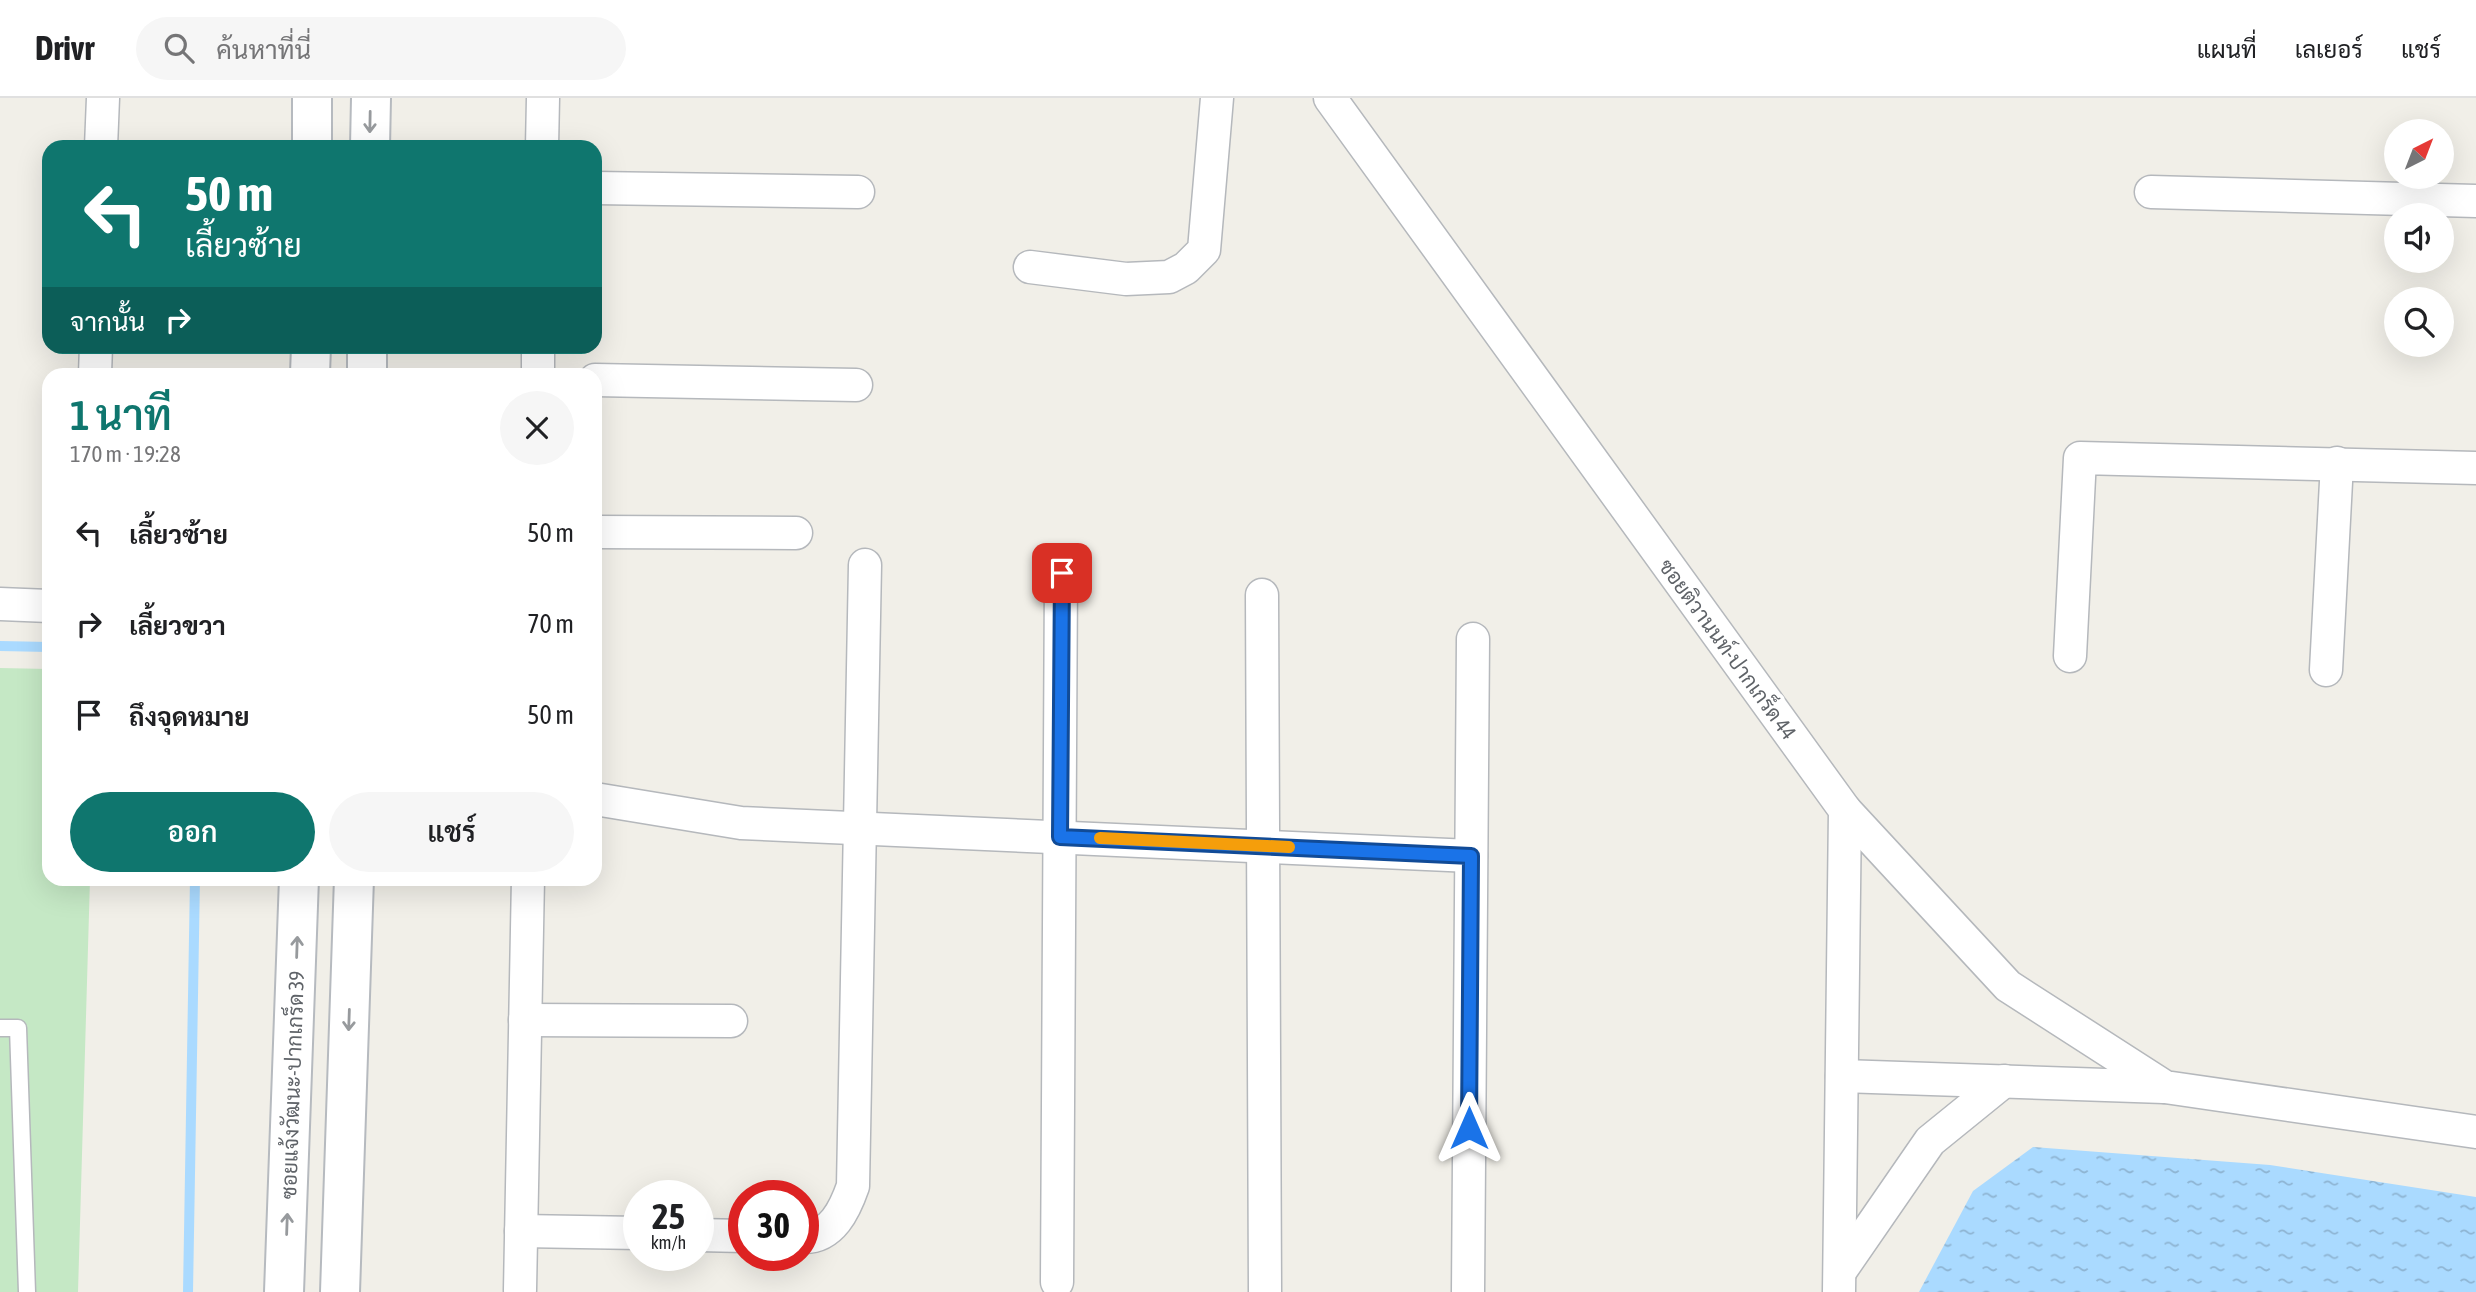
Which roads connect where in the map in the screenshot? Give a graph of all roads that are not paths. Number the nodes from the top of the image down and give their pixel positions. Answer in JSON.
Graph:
{"nodes":[{"id":1,"x":103,"y":98,"type":"edge"},
{"id":2,"x":313,"y":98,"type":"edge"},
{"id":3,"x":371,"y":98,"type":"edge"},
{"id":4,"x":543,"y":98,"type":"edge"},
{"id":5,"x":1217,"y":98,"type":"edge"},
{"id":6,"x":1330,"y":98,"type":"edge"},
{"id":7,"x":101,"y":140,"type":"edge"},
{"id":8,"x":312,"y":140,"type":"edge"},
{"id":9,"x":370,"y":140,"type":"edge"},
{"id":10,"x":542,"y":140,"type":"edge"},
{"id":11,"x":602,"y":188,"type":"edge"},
{"id":12,"x":858,"y":192,"type":"dead end"},
{"id":13,"x":2151,"y":192,"type":"dead end"},
{"id":14,"x":2476,"y":201,"type":"edge"},
{"id":15,"x":1030,"y":267,"type":"dead end"},
{"id":16,"x":602,"y":380,"type":"edge"},
{"id":17,"x":856,"y":385,"type":"dead end"},
{"id":18,"x":2337,"y":463,"type":"junction"},
{"id":19,"x":2476,"y":468,"type":"edge"},
{"id":20,"x":602,"y":532,"type":"edge"},
{"id":21,"x":796,"y":533,"type":"dead end"},
{"id":22,"x":866,"y":565,"type":"dead end"},
{"id":23,"x":1062,"y":573,"type":"dead end"},
{"id":24,"x":1262,"y":595,"type":"dead end"},
{"id":25,"x":0,"y":604,"type":"edge"},
{"id":26,"x":42,"y":606,"type":"edge"},
{"id":27,"x":1473,"y":639,"type":"dead end"},
{"id":28,"x":2070,"y":656,"type":"dead end"},
{"id":29,"x":2326,"y":670,"type":"dead end"},
{"id":30,"x":602,"y":800,"type":"edge"},
{"id":31,"x":1845,"y":810,"type":"junction"},
{"id":32,"x":860,"y":828,"type":"junction"},
{"id":33,"x":1060,"y":837,"type":"junction"},
{"id":34,"x":1263,"y":846,"type":"junction"},
{"id":35,"x":1471,"y":856,"type":"junction"},
{"id":36,"x":299,"y":886,"type":"edge"},
{"id":37,"x":354,"y":886,"type":"edge"},
{"id":38,"x":528,"y":886,"type":"edge"},
{"id":39,"x":525,"y":1020,"type":"junction"},
{"id":40,"x":731,"y":1021,"type":"dead end"},
{"id":41,"x":0,"y":1028,"type":"edge"},
{"id":42,"x":1842,"y":1076,"type":"junction"},
{"id":43,"x":2004,"y":1081,"type":"junction"},
{"id":44,"x":2165,"y":1087,"type":"junction"},
{"id":45,"x":2476,"y":1132,"type":"edge"},
{"id":46,"x":521,"y":1231,"type":"junction"},
{"id":47,"x":623,"y":1233,"type":"edge"},
{"id":48,"x":819,"y":1234,"type":"edge"},
{"id":49,"x":1840,"y":1281,"type":"edge"},
{"id":50,"x":1057,"y":1282,"type":"dead end"},
{"id":51,"x":520,"y":1290,"type":"edge"},
{"id":52,"x":27,"y":1292,"type":"edge"},
{"id":53,"x":284,"y":1292,"type":"edge"},
{"id":54,"x":340,"y":1292,"type":"edge"},
{"id":55,"x":1265,"y":1292,"type":"edge"},
{"id":56,"x":1468,"y":1292,"type":"edge"}],
"edges":[{"from":1,"to":7,"type":"street"},
{"from":2,"to":8,"type":"main road"},
{"from":3,"to":9,"type":"main road","one_way":true},
{"from":4,"to":10,"type":"street"},
{"from":5,"to":15,"type":"street"},
{"from":6,"to":31,"type":"street","name":"ซอยติวานนท์-ปากเกร็ด 44"},
{"from":11,"to":12,"type":"street"},
{"from":13,"to":14,"type":"street"},
{"from":16,"to":17,"type":"street"},
{"from":18,"to":19,"type":"street"},
{"from":18,"to":28,"type":"street"},
{"from":18,"to":29,"type":"street"},
{"from":20,"to":21,"type":"street"},
{"from":22,"to":32,"type":"street"},
{"from":23,"to":33,"type":"street"},
{"from":24,"to":34,"type":"street"},
{"from":25,"to":26,"type":"street"},
{"from":27,"to":35,"type":"street"},
{"from":30,"to":32,"type":"street"},
{"from":31,"to":42,"type":"street"},
{"from":31,"to":44,"type":"street","name":"ซอยติวานนท์-ปากเกร็ด 44"},
{"from":32,"to":33,"type":"street"},
{"from":32,"to":48,"type":"street"},
{"from":33,"to":34,"type":"street"},
{"from":33,"to":50,"type":"street"},
{"from":34,"to":35,"type":"street"},
{"from":34,"to":55,"type":"street"},
{"from":35,"to":56,"type":"street"},
{"from":53,"to":36,"type":"main road","name":"ซอยแจ้งวัฒนะ-ปากเกร็ด 39","one_way":true},
{"from":37,"to":54,"type":"main road","one_way":true},
{"from":38,"to":39,"type":"street"},
{"from":39,"to":40,"type":"street"},
{"from":39,"to":46,"type":"street"},
{"from":41,"to":52,"type":"lane"},
{"from":42,"to":43,"type":"street"},
{"from":42,"to":49,"type":"street"},
{"from":43,"to":44,"type":"street"},
{"from":43,"to":49,"type":"street"},
{"from":44,"to":45,"type":"street"},
{"from":46,"to":47,"type":"street"},
{"from":46,"to":51,"type":"street"}]}
